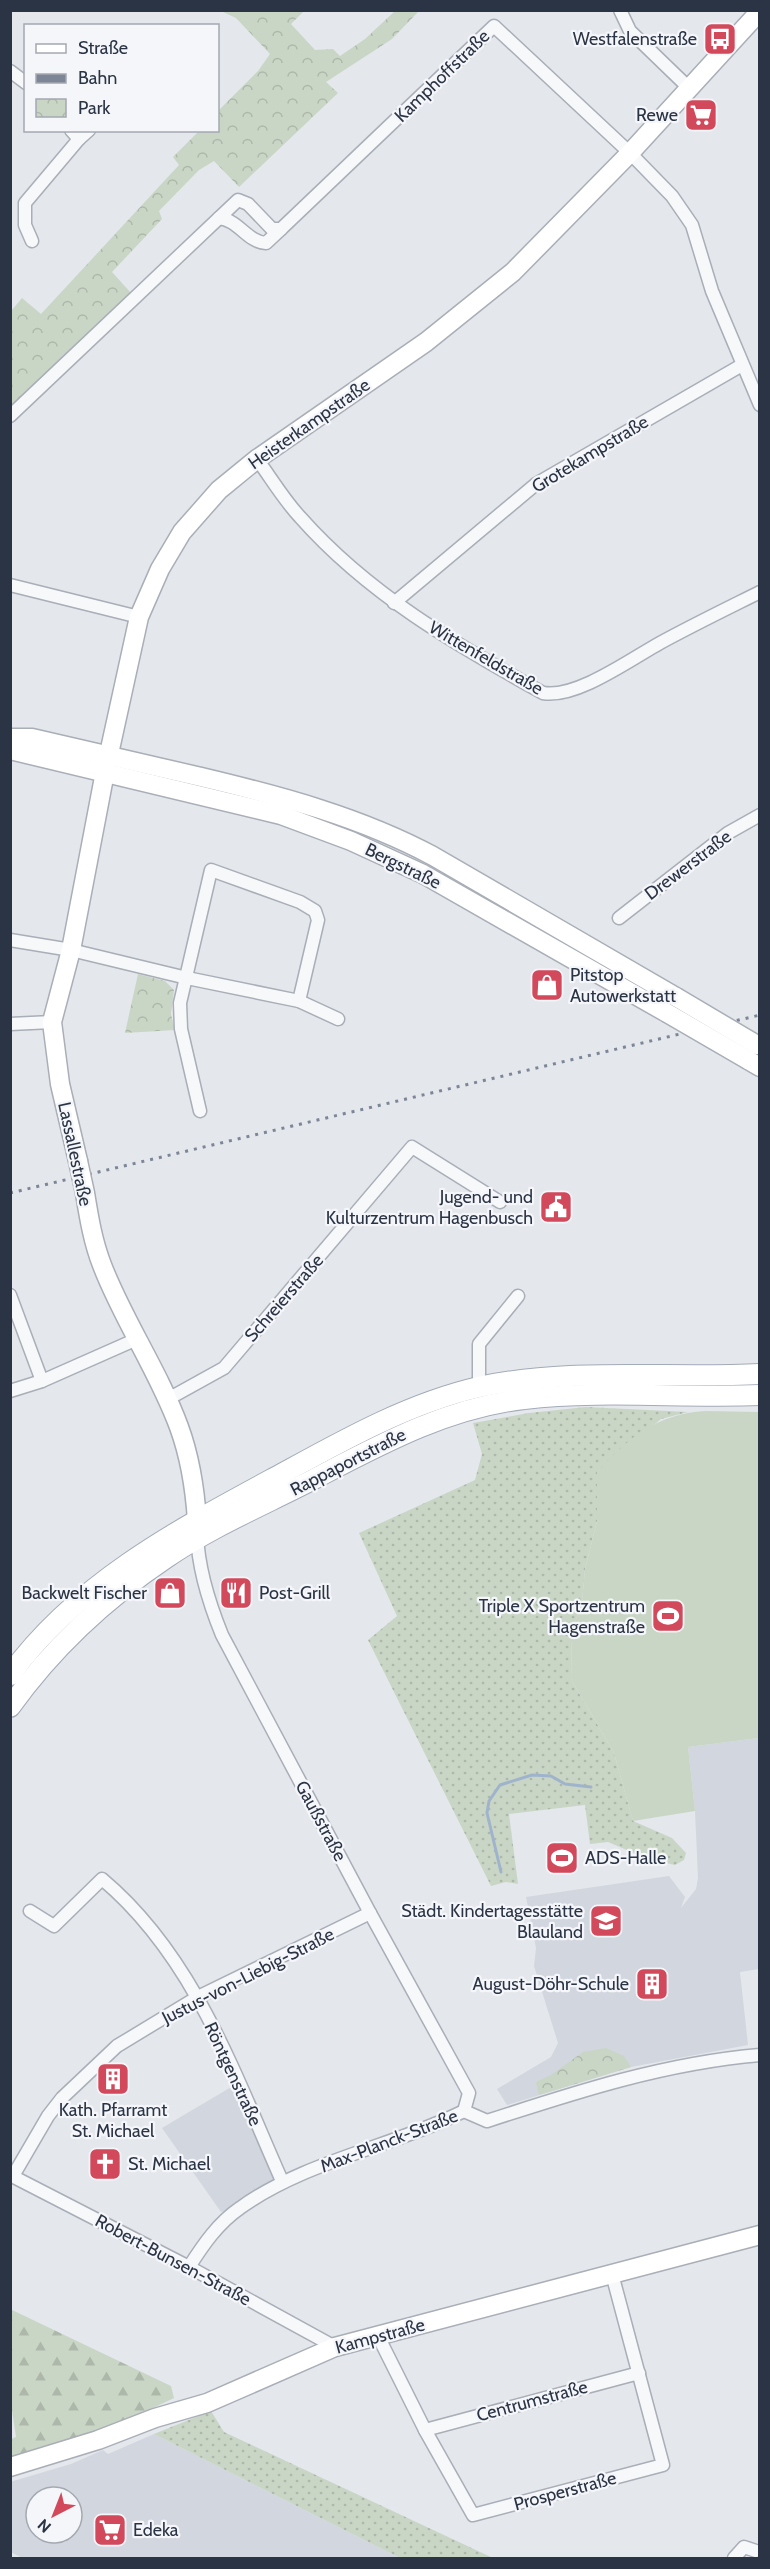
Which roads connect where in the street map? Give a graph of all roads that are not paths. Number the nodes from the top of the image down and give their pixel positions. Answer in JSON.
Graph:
{"nodes":[{"id":1,"x":620,"y":10,"type":"edge"},
{"id":2,"x":759,"y":11,"type":"edge"},
{"id":3,"x":10,"y":70,"type":"edge"},
{"id":4,"x":24,"y":81,"type":"edge"},
{"id":5,"x":690,"y":89,"type":"junction"},
{"id":6,"x":75,"y":135,"type":"edge"},
{"id":7,"x":630,"y":153,"type":"junction"},
{"id":8,"x":219,"y":218,"type":"junction"},
{"id":9,"x":280,"y":229,"type":"junction"},
{"id":10,"x":32,"y":241,"type":"dead end"},
{"id":11,"x":742,"y":365,"type":"junction"},
{"id":12,"x":759,"y":405,"type":"edge"},
{"id":13,"x":10,"y":416,"type":"edge"},
{"id":14,"x":256,"y":459,"type":"junction"},
{"id":15,"x":10,"y":585,"type":"edge"},
{"id":16,"x":759,"y":592,"type":"edge"},
{"id":17,"x":393,"y":603,"type":"junction"},
{"id":18,"x":139,"y":617,"type":"junction"},
{"id":19,"x":10,"y":738,"type":"edge"},
{"id":20,"x":10,"y":750,"type":"edge"},
{"id":21,"x":107,"y":764,"type":"junction"},
{"id":22,"x":759,"y":815,"type":"edge"},
{"id":23,"x":619,"y":918,"type":"dead end"},
{"id":24,"x":10,"y":940,"type":"edge"},
{"id":25,"x":71,"y":950,"type":"junction"},
{"id":26,"x":187,"y":978,"type":"junction"},
{"id":27,"x":299,"y":1001,"type":"junction"},
{"id":28,"x":338,"y":1019,"type":"dead end"},
{"id":29,"x":52,"y":1022,"type":"junction"},
{"id":30,"x":10,"y":1024,"type":"edge"},
{"id":31,"x":756,"y":1055,"type":"edge"},
{"id":32,"x":200,"y":1111,"type":"dead end"},
{"id":33,"x":500,"y":1202,"type":"dead end"},
{"id":34,"x":10,"y":1295,"type":"edge"},
{"id":35,"x":518,"y":1296,"type":"dead end"},
{"id":36,"x":137,"y":1339,"type":"junction"},
{"id":37,"x":759,"y":1374,"type":"edge"},
{"id":38,"x":42,"y":1381,"type":"junction"},
{"id":39,"x":479,"y":1387,"type":"junction"},
{"id":40,"x":10,"y":1391,"type":"edge"},
{"id":41,"x":759,"y":1395,"type":"edge"},
{"id":42,"x":168,"y":1399,"type":"junction"},
{"id":43,"x":197,"y":1530,"type":"junction"},
{"id":44,"x":10,"y":1675,"type":"edge"},
{"id":45,"x":10,"y":1707,"type":"edge"},
{"id":46,"x":30,"y":1911,"type":"dead end"},
{"id":47,"x":370,"y":1913,"type":"junction"},
{"id":48,"x":198,"y":1998,"type":"junction"},
{"id":49,"x":759,"y":2055,"type":"edge"},
{"id":50,"x":464,"y":2111,"type":"junction"},
{"id":51,"x":12,"y":2176,"type":"edge"},
{"id":52,"x":282,"y":2181,"type":"junction"},
{"id":53,"x":759,"y":2235,"type":"edge"},
{"id":54,"x":189,"y":2267,"type":"junction"},
{"id":55,"x":612,"y":2274,"type":"junction"},
{"id":56,"x":378,"y":2336,"type":"junction"},
{"id":57,"x":335,"y":2347,"type":"junction"},
{"id":58,"x":639,"y":2373,"type":"junction"},
{"id":59,"x":425,"y":2430,"type":"junction"},
{"id":60,"x":10,"y":2467,"type":"edge"},
{"id":61,"x":758,"y":2552,"type":"edge"},
{"id":62,"x":734,"y":2559,"type":"edge"}],
"edges":[{"from":1,"to":5,"type":"street"},
{"from":2,"to":5,"type":"street","name":"Heisterkampstraße"},
{"from":3,"to":4,"type":"street"},
{"from":5,"to":7,"type":"street","name":"Heisterkampstraße"},
{"from":6,"to":10,"type":"street"},
{"from":7,"to":9,"type":"street","name":"Kamphoffstraße"},
{"from":7,"to":11,"type":"street"},
{"from":7,"to":14,"type":"street","name":"Heisterkampstraße"},
{"from":8,"to":9,"type":"street","name":"Kamphoffstraße"},
{"from":8,"to":9,"type":"street"},
{"from":8,"to":13,"type":"street"},
{"from":11,"to":12,"type":"street"},
{"from":11,"to":17,"type":"street","name":"Grotekampstraße"},
{"from":14,"to":17,"type":"street","name":"Wittenfeldstraße"},
{"from":14,"to":18,"type":"street","name":"Heisterkampstraße"},
{"from":15,"to":18,"type":"street"},
{"from":16,"to":17,"type":"street","name":"Wittenfeldstraße"},
{"from":18,"to":21,"type":"street","name":"Heisterkampstraße"},
{"from":19,"to":21,"type":"street","name":"Bergstraße"},
{"from":20,"to":21,"type":"street","name":"Bergstraße"},
{"from":21,"to":25,"type":"street","name":"Lassallestraße"},
{"from":21,"to":31,"type":"street","name":"Bergstraße","bridge":true},
{"from":22,"to":23,"type":"street","name":"Drewerstraße"},
{"from":24,"to":25,"type":"street"},
{"from":25,"to":26,"type":"street"},
{"from":25,"to":29,"type":"street","name":"Lassallestraße"},
{"from":26,"to":27,"type":"street"},
{"from":26,"to":27,"type":"street"},
{"from":26,"to":32,"type":"street"},
{"from":27,"to":28,"type":"street"},
{"from":29,"to":30,"type":"street"},
{"from":29,"to":36,"type":"street","name":"Lassallestraße","bridge":true},
{"from":33,"to":42,"type":"street","name":"Schreierstraße"},
{"from":34,"to":38,"type":"street"},
{"from":35,"to":39,"type":"street"},
{"from":36,"to":38,"type":"street"},
{"from":36,"to":42,"type":"street","name":"Lassallestraße"},
{"from":37,"to":39,"type":"main road","name":"Rappaportstraße"},
{"from":38,"to":40,"type":"street"},
{"from":39,"to":43,"type":"main road","name":"Rappaportstraße"},
{"from":41,"to":43,"type":"main road","name":"Rappaportstraße"},
{"from":42,"to":43,"type":"street","name":"Lassallestraße"},
{"from":43,"to":44,"type":"main road","name":"Rappaportstraße"},
{"from":43,"to":45,"type":"main road","name":"Rappaportstraße"},
{"from":43,"to":47,"type":"street","name":"Gaußstraße"},
{"from":46,"to":48,"type":"street","name":"Röntgenstraße"},
{"from":47,"to":48,"type":"street","name":"Justus-von-Liebig-Straße"},
{"from":47,"to":50,"type":"street","name":"Gaußstraße"},
{"from":48,"to":51,"type":"street","name":"Justus-von-Liebig-Straße"},
{"from":48,"to":52,"type":"street","name":"Röntgenstraße"},
{"from":49,"to":50,"type":"street","name":"Max-Planck-Straße"},
{"from":50,"to":52,"type":"street","name":"Max-Planck-Straße"},
{"from":51,"to":54,"type":"street","name":"Robert-Bunsen-Straße"},
{"from":52,"to":54,"type":"street","name":"Max-Planck-Straße"},
{"from":53,"to":55,"type":"street","name":"Kampstraße"},
{"from":54,"to":57,"type":"street","name":"Robert-Bunsen-Straße"},
{"from":55,"to":56,"type":"street","name":"Kampstraße"},
{"from":55,"to":58,"type":"street","name":"Prosperstraße"},
{"from":56,"to":57,"type":"street","name":"Kampstraße"},
{"from":56,"to":59,"type":"street","name":"Prosperstraße"},
{"from":57,"to":60,"type":"street","name":"Kampstraße"},
{"from":58,"to":59,"type":"street","name":"Centrumstraße"},
{"from":58,"to":59,"type":"street","name":"Prosperstraße"},
{"from":61,"to":62,"type":"street"}]}
